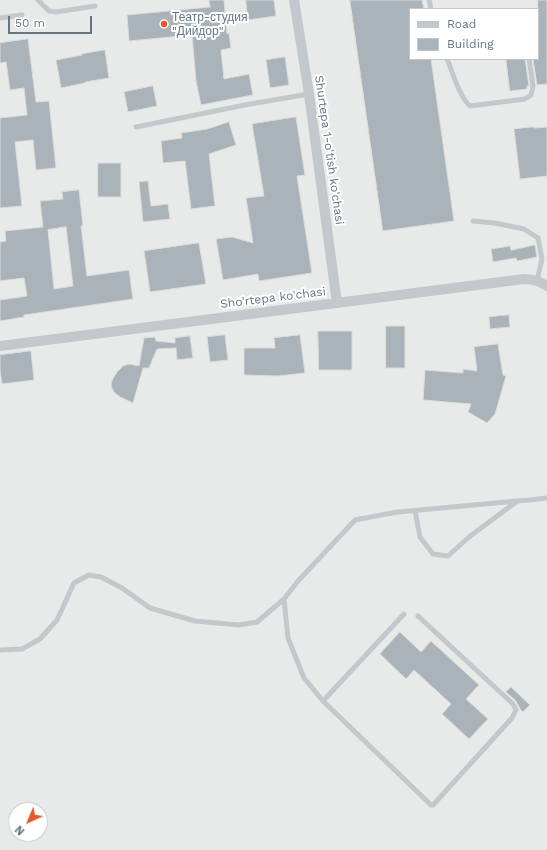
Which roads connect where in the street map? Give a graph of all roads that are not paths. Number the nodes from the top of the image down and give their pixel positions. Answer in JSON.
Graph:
{"nodes":[{"id":1,"x":38,"y":0,"type":"edge"},
{"id":2,"x":294,"y":0,"type":"edge"},
{"id":3,"x":95,"y":6,"type":"dead end"},
{"id":4,"x":22,"y":15,"type":"dead end"},
{"id":5,"x":0,"y":18,"type":"edge"},
{"id":6,"x":447,"y":60,"type":"edge"},
{"id":7,"x":529,"y":60,"type":"edge"},
{"id":8,"x":309,"y":94,"type":"junction"},
{"id":9,"x":136,"y":127,"type":"dead end"},
{"id":10,"x":473,"y":221,"type":"dead end"},
{"id":11,"x":537,"y":281,"type":"junction"},
{"id":12,"x":547,"y":286,"type":"edge"},
{"id":13,"x":337,"y":303,"type":"junction"},
{"id":14,"x":0,"y":346,"type":"edge"},
{"id":15,"x":547,"y":498,"type":"edge"},
{"id":16,"x":516,"y":501,"type":"junction"},
{"id":17,"x":415,"y":511,"type":"junction"},
{"id":18,"x":284,"y":599,"type":"junction"},
{"id":19,"x":404,"y":614,"type":"dead end"},
{"id":20,"x":418,"y":616,"type":"dead end"},
{"id":21,"x":0,"y":650,"type":"edge"},
{"id":22,"x":323,"y":701,"type":"junction"}],
"edges":[{"from":1,"to":3,"type":"lane"},
{"from":2,"to":8,"type":"street","name":"Shurtepa 1-o'tish ko'chasi"},
{"from":4,"to":5,"type":"lane"},
{"from":6,"to":7,"type":"lane"},
{"from":8,"to":9,"type":"lane"},
{"from":8,"to":13,"type":"street","name":"Shurtepa 1-o'tish ko'chasi"},
{"from":10,"to":11,"type":"lane"},
{"from":11,"to":12,"type":"street","name":"Sho'rtepa ko'chasi"},
{"from":11,"to":13,"type":"street","name":"Sho'rtepa ko'chasi"},
{"from":13,"to":14,"type":"street","name":"Sho'rtepa ko'chasi"},
{"from":15,"to":16,"type":"lane"},
{"from":16,"to":17,"type":"lane"},
{"from":16,"to":17,"type":"lane"},
{"from":17,"to":18,"type":"lane"},
{"from":18,"to":21,"type":"lane"},
{"from":18,"to":22,"type":"lane"},
{"from":19,"to":22,"type":"lane"},
{"from":20,"to":22,"type":"lane"}]}
